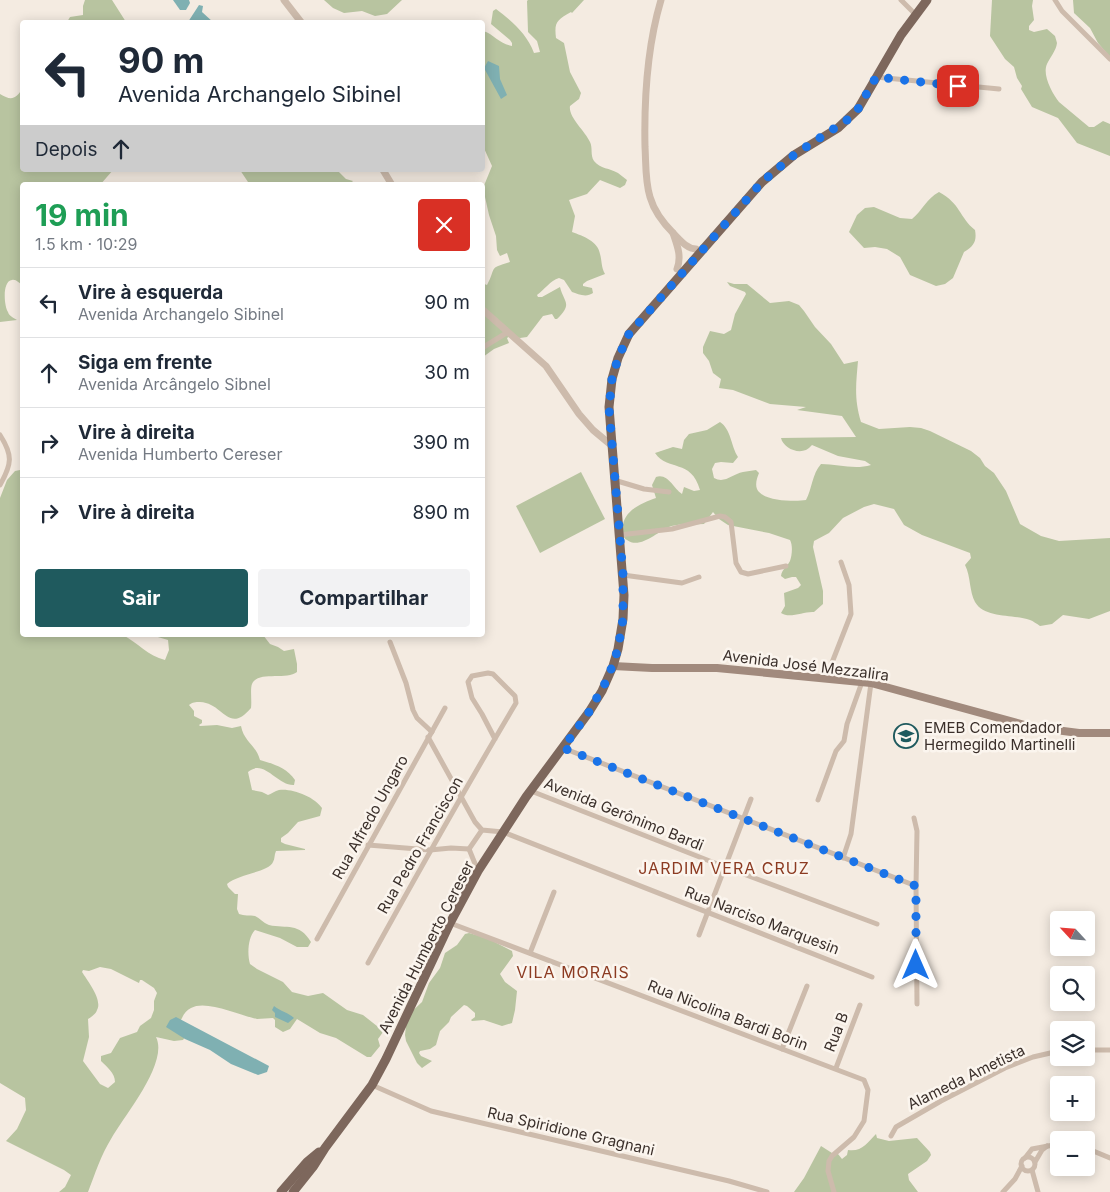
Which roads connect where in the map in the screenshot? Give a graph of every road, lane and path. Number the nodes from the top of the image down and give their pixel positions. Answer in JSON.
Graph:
{"nodes":[{"id":1,"x":284,"y":0,"type":"edge"},
{"id":2,"x":661,"y":0,"type":"edge"},
{"id":3,"x":901,"y":0,"type":"edge"},
{"id":4,"x":927,"y":0,"type":"edge"},
{"id":5,"x":1055,"y":0,"type":"edge"},
{"id":6,"x":916,"y":15,"type":"junction"},
{"id":7,"x":299,"y":20,"type":"edge"},
{"id":8,"x":1110,"y":59,"type":"edge"},
{"id":9,"x":876,"y":77,"type":"junction"},
{"id":10,"x":999,"y":89,"type":"dead end"},
{"id":11,"x":673,"y":233,"type":"junction"},
{"id":12,"x":694,"y":253,"type":"junction"},
{"id":13,"x":683,"y":266,"type":"junction"},
{"id":14,"x":485,"y":312,"type":"edge"},
{"id":15,"x":508,"y":332,"type":"junction"},
{"id":16,"x":485,"y":346,"type":"edge"},
{"id":17,"x":0,"y":434,"type":"edge"},
{"id":18,"x":611,"y":445,"type":"junction"},
{"id":19,"x":614,"y":480,"type":"junction"},
{"id":20,"x":0,"y":485,"type":"edge"},
{"id":21,"x":669,"y":492,"type":"dead end"},
{"id":22,"x":619,"y":536,"type":"junction"},
{"id":23,"x":841,"y":562,"type":"dead end"},
{"id":24,"x":786,"y":566,"type":"dead end"},
{"id":25,"x":623,"y":574,"type":"junction"},
{"id":26,"x":699,"y":577,"type":"dead end"},
{"id":27,"x":390,"y":642,"type":"dead end"},
{"id":28,"x":613,"y":666,"type":"junction"},
{"id":29,"x":826,"y":678,"type":"junction"},
{"id":30,"x":862,"y":682,"type":"junction"},
{"id":31,"x":871,"y":683,"type":"junction"},
{"id":32,"x":445,"y":708,"type":"dead end"},
{"id":33,"x":1110,"y":732,"type":"edge"},
{"id":34,"x":430,"y":735,"type":"junction"},
{"id":35,"x":495,"y":739,"type":"junction"},
{"id":36,"x":563,"y":748,"type":"junction"},
{"id":37,"x":531,"y":791,"type":"junction"},
{"id":38,"x":461,"y":797,"type":"junction"},
{"id":39,"x":751,"y":799,"type":"dead end"},
{"id":40,"x":818,"y":800,"type":"dead end"},
{"id":41,"x":914,"y":818,"type":"dead end"},
{"id":42,"x":743,"y":820,"type":"junction"},
{"id":43,"x":482,"y":830,"type":"junction"},
{"id":44,"x":503,"y":832,"type":"junction"},
{"id":45,"x":368,"y":845,"type":"junction"},
{"id":46,"x":469,"y":849,"type":"junction"},
{"id":47,"x":430,"y":850,"type":"junction"},
{"id":48,"x":843,"y":858,"type":"junction"},
{"id":49,"x":725,"y":867,"type":"junction"},
{"id":50,"x":478,"y":871,"type":"junction"},
{"id":51,"x":916,"y":886,"type":"junction"},
{"id":52,"x":554,"y":892,"type":"dead end"},
{"id":53,"x":708,"y":912,"type":"junction"},
{"id":54,"x":450,"y":923,"type":"junction"},
{"id":55,"x":877,"y":924,"type":"dead end"},
{"id":56,"x":699,"y":935,"type":"dead end"},
{"id":57,"x":317,"y":939,"type":"dead end"},
{"id":58,"x":530,"y":953,"type":"junction"},
{"id":59,"x":368,"y":963,"type":"dead end"},
{"id":60,"x":872,"y":977,"type":"dead end"},
{"id":61,"x":807,"y":986,"type":"dead end"},
{"id":62,"x":917,"y":1004,"type":"dead end"},
{"id":63,"x":860,"y":1005,"type":"dead end"},
{"id":64,"x":782,"y":1049,"type":"junction"},
{"id":65,"x":1095,"y":1050,"type":"edge"},
{"id":66,"x":1110,"y":1050,"type":"edge"},
{"id":67,"x":1050,"y":1053,"type":"edge"},
{"id":68,"x":836,"y":1068,"type":"junction"},
{"id":69,"x":372,"y":1085,"type":"junction"},
{"id":70,"x":891,"y":1136,"type":"dead end"},
{"id":71,"x":1048,"y":1146,"type":"joint"},
{"id":72,"x":324,"y":1148,"type":"junction"},
{"id":73,"x":1095,"y":1152,"type":"edge"},
{"id":74,"x":1025,"y":1158,"type":"junction"},
{"id":75,"x":1110,"y":1158,"type":"edge"},
{"id":76,"x":1035,"y":1162,"type":"junction"},
{"id":77,"x":1022,"y":1166,"type":"junction"},
{"id":78,"x":1032,"y":1170,"type":"junction"},
{"id":79,"x":281,"y":1192,"type":"edge"},
{"id":80,"x":293,"y":1192,"type":"edge"},
{"id":81,"x":767,"y":1192,"type":"edge"},
{"id":82,"x":834,"y":1192,"type":"edge"},
{"id":83,"x":1004,"y":1192,"type":"edge"},
{"id":84,"x":1038,"y":1192,"type":"edge"}],
"edges":[{"from":1,"to":7,"type":"street"},
{"from":2,"to":11,"type":"street"},
{"from":3,"to":6,"type":"street"},
{"from":4,"to":6,"type":"main road"},
{"from":5,"to":8,"type":"street"},
{"from":6,"to":9,"type":"main road"},
{"from":9,"to":10,"type":"street"},
{"from":9,"to":12,"type":"main road","name":"Avenida Humberto Cereser"},
{"from":11,"to":12,"type":"street"},
{"from":11,"to":13,"type":"street"},
{"from":12,"to":13,"type":"main road","name":"Avenida Humberto Cereser"},
{"from":13,"to":18,"type":"main road","name":"Avenida Humberto Cereser"},
{"from":14,"to":15,"type":"street"},
{"from":15,"to":16,"type":"street"},
{"from":15,"to":18,"type":"street"},
{"from":17,"to":20,"type":"street"},
{"from":18,"to":19,"type":"main road","name":"Avenida Humberto Cereser"},
{"from":19,"to":21,"type":"street"},
{"from":19,"to":22,"type":"main road","name":"Avenida Humberto Cereser"},
{"from":22,"to":24,"type":"street"},
{"from":22,"to":25,"type":"main road","name":"Avenida Humberto Cereser"},
{"from":23,"to":29,"type":"street"},
{"from":25,"to":26,"type":"street"},
{"from":25,"to":28,"type":"main road","name":"Avenida Humberto Cereser"},
{"from":27,"to":34,"type":"street"},
{"from":28,"to":29,"type":"main road","name":"Avenida José Mezzalira"},
{"from":28,"to":36,"type":"main road","name":"Avenida Humberto Cereser"},
{"from":29,"to":30,"type":"main road","name":"Avenida José Mezzalira"},
{"from":30,"to":31,"type":"main road","name":"Avenida José Mezzalira"},
{"from":30,"to":40,"type":"street"},
{"from":31,"to":33,"type":"main road","name":"Avenida José Mezzalira"},
{"from":31,"to":48,"type":"street"},
{"from":32,"to":34,"type":"street","name":"Rua Alfredo Ungaro"},
{"from":34,"to":38,"type":"street"},
{"from":34,"to":45,"type":"street","name":"Rua Alfredo Ungaro"},
{"from":35,"to":35,"type":"street","name":"Rua Pedro Franciscon"},
{"from":35,"to":38,"type":"street","name":"Rua Pedro Franciscon"},
{"from":36,"to":37,"type":"main road","name":"Avenida Humberto Cereser"},
{"from":36,"to":42,"type":"street"},
{"from":37,"to":44,"type":"main road","name":"Avenida Humberto Cereser"},
{"from":37,"to":49,"type":"street","name":"Avenida Gerônimo Bardi"},
{"from":38,"to":43,"type":"street"},
{"from":38,"to":47,"type":"street","name":"Rua Pedro Franciscon"},
{"from":39,"to":42,"type":"street"},
{"from":41,"to":51,"type":"street"},
{"from":42,"to":48,"type":"street"},
{"from":42,"to":49,"type":"street"},
{"from":43,"to":44,"type":"street","name":"Rua Narciso Marquesin"},
{"from":43,"to":46,"type":"street"},
{"from":44,"to":50,"type":"main road","name":"Avenida Humberto Cereser"},
{"from":44,"to":53,"type":"street","name":"Rua Narciso Marquesin"},
{"from":45,"to":47,"type":"street"},
{"from":45,"to":57,"type":"street","name":"Rua Alfredo Ungaro"},
{"from":46,"to":47,"type":"street"},
{"from":46,"to":50,"type":"street"},
{"from":47,"to":59,"type":"street","name":"Rua Pedro Franciscon"},
{"from":48,"to":51,"type":"street"},
{"from":49,"to":53,"type":"street"},
{"from":49,"to":55,"type":"street","name":"Avenida Gerônimo Bardi"},
{"from":50,"to":54,"type":"main road","name":"Avenida Humberto Cereser"},
{"from":51,"to":62,"type":"street"},
{"from":52,"to":58,"type":"street"},
{"from":53,"to":56,"type":"street"},
{"from":53,"to":60,"type":"street","name":"Rua Narciso Marquesin"},
{"from":54,"to":58,"type":"street","name":"Rua Nicolina Bardi Borin"},
{"from":54,"to":69,"type":"main road","name":"Avenida Humberto Cereser"},
{"from":58,"to":64,"type":"street","name":"Rua Nicolina Bardi Borin"},
{"from":61,"to":64,"type":"street"},
{"from":63,"to":68,"type":"street","name":"Rua B"},
{"from":64,"to":68,"type":"street","name":"Rua Nicolina Bardi Borin"},
{"from":65,"to":66,"type":"street"},
{"from":67,"to":70,"type":"street","name":"Alameda Ametista"},
{"from":68,"to":82,"type":"street","name":"Rua Nicolina Bardi Borin"},
{"from":69,"to":72,"type":"main road","name":"Avenida Humberto Cereser"},
{"from":69,"to":81,"type":"street","name":"Rua Spiridione Gragnani"},
{"from":71,"to":74,"type":"street"},
{"from":71,"to":76,"type":"street"},
{"from":72,"to":79,"type":"main road","name":"Avenida Humberto Cereser"},
{"from":72,"to":80,"type":"main road","name":"Avenida Humberto Cereser"},
{"from":73,"to":75,"type":"street"},
{"from":74,"to":76,"type":"street"},
{"from":74,"to":77,"type":"street"},
{"from":76,"to":78,"type":"street"},
{"from":77,"to":78,"type":"street"},
{"from":77,"to":83,"type":"street"},
{"from":78,"to":84,"type":"street"}]}
